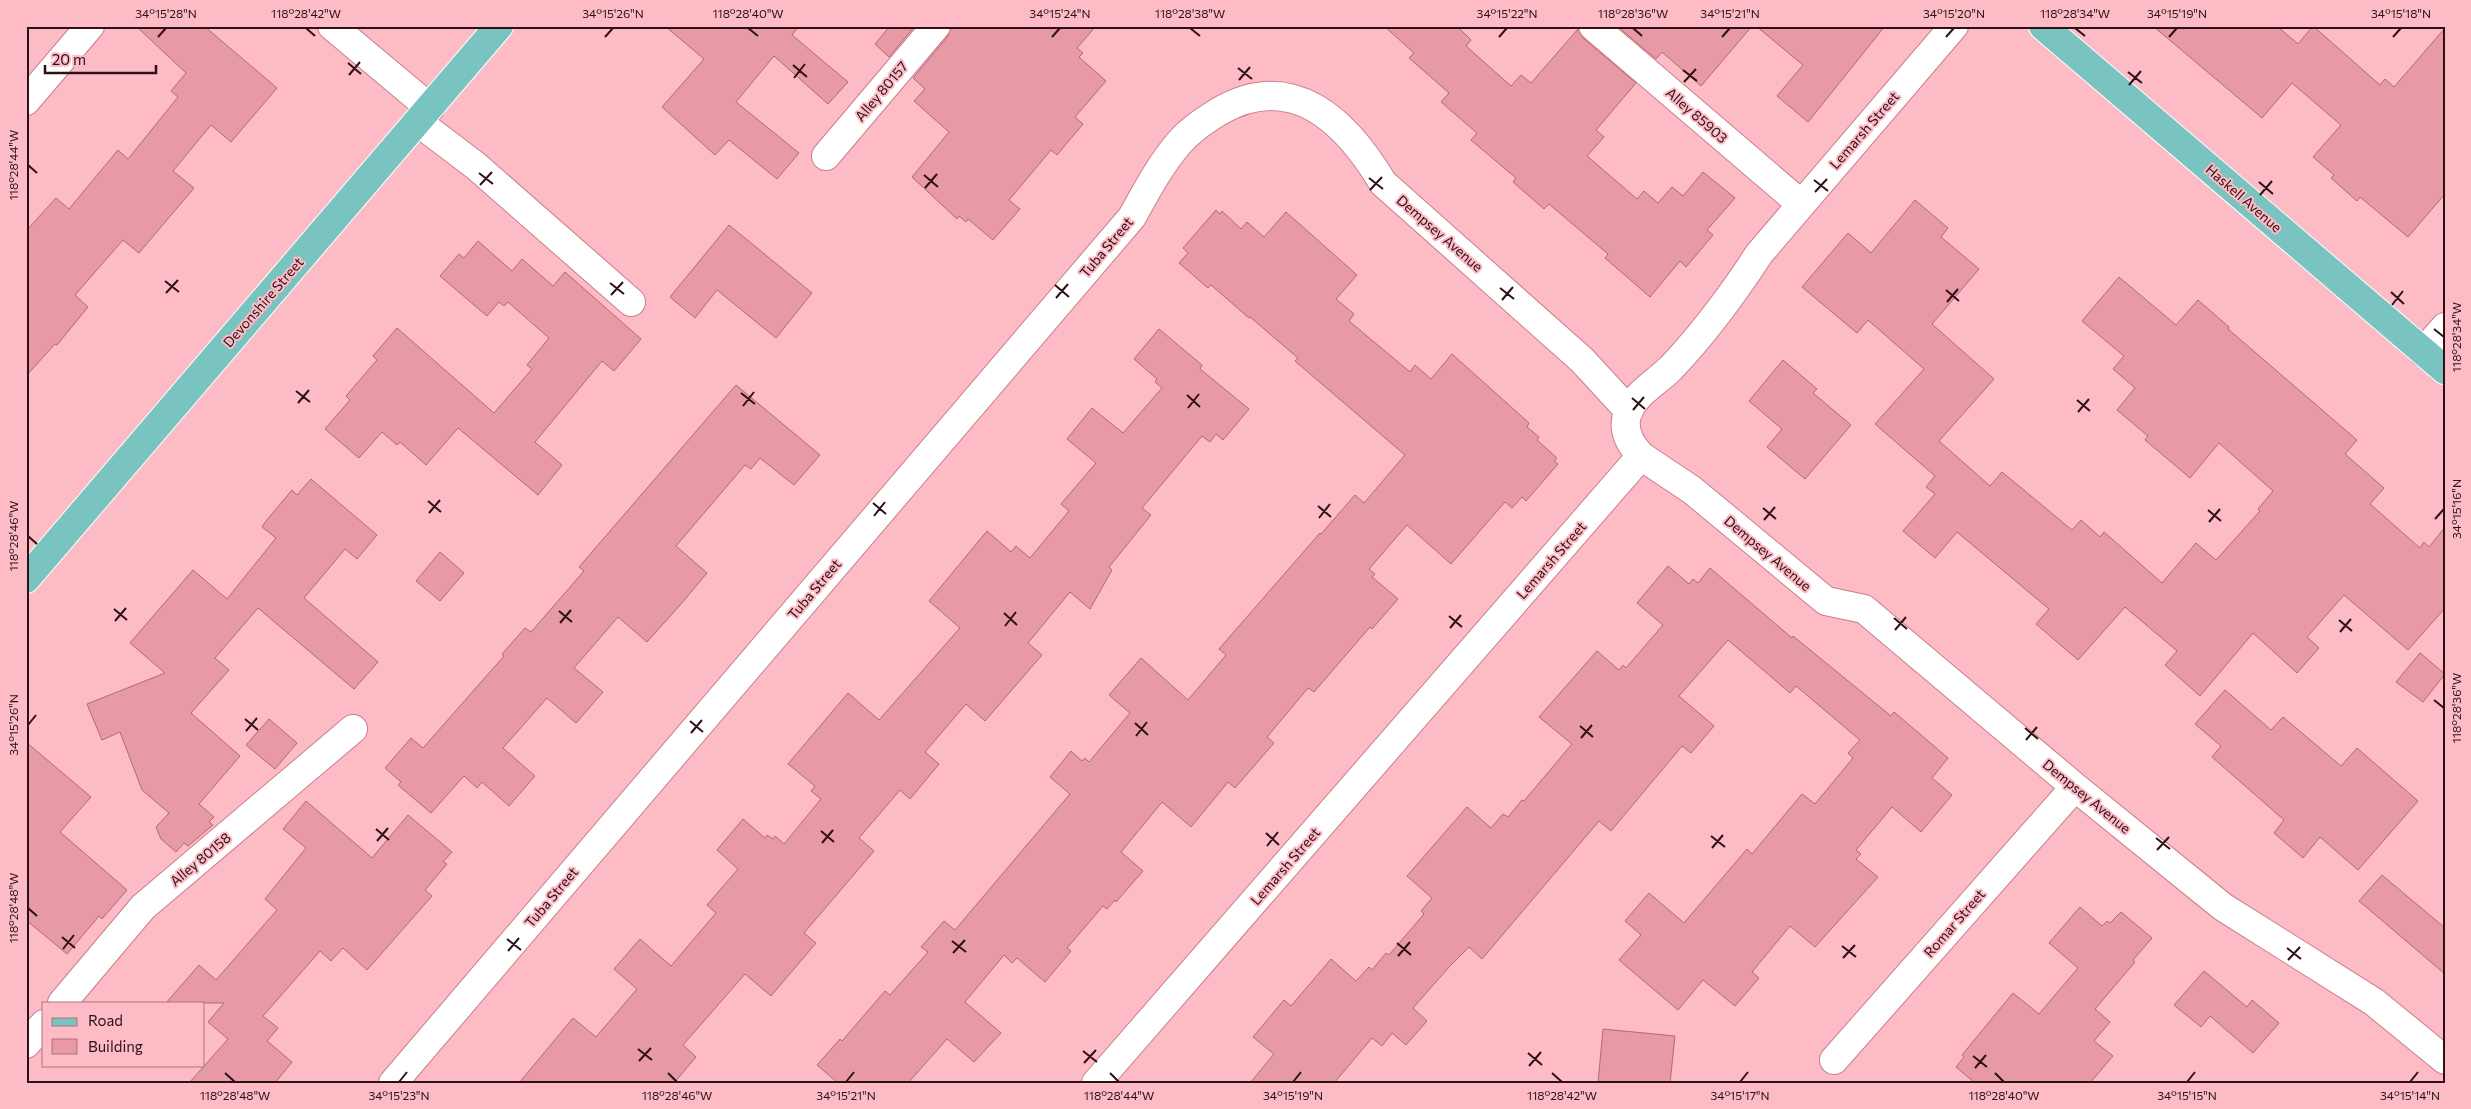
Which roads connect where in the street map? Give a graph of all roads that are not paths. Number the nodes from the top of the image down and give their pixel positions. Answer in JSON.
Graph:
{"nodes":[{"id":1,"x":90,"y":26,"type":"edge"},
{"id":2,"x":332,"y":26,"type":"edge"},
{"id":3,"x":499,"y":26,"type":"edge"},
{"id":4,"x":936,"y":26,"type":"edge"},
{"id":5,"x":1593,"y":26,"type":"edge"},
{"id":6,"x":1954,"y":26,"type":"edge"},
{"id":7,"x":2043,"y":26,"type":"edge"},
{"id":8,"x":26,"y":101,"type":"edge"},
{"id":9,"x":1237,"y":101,"type":"joint"},
{"id":10,"x":424,"y":115,"type":"junction"},
{"id":11,"x":826,"y":156,"type":"dead end"},
{"id":12,"x":1801,"y":204,"type":"junction"},
{"id":13,"x":631,"y":302,"type":"dead end"},
{"id":14,"x":2445,"y":327,"type":"edge"},
{"id":15,"x":2423,"y":352,"type":"junction"},
{"id":16,"x":2445,"y":370,"type":"edge"},
{"id":17,"x":1629,"y":411,"type":"junction"},
{"id":18,"x":1641,"y":456,"type":"junction"},
{"id":19,"x":26,"y":578,"type":"edge"},
{"id":20,"x":353,"y":729,"type":"dead end"},
{"id":21,"x":2075,"y":787,"type":"junction"},
{"id":22,"x":63,"y":1002,"type":"edge"},
{"id":23,"x":42,"y":1026,"type":"edge"},
{"id":24,"x":26,"y":1044,"type":"edge"},
{"id":25,"x":1834,"y":1060,"type":"dead end"},
{"id":26,"x":2445,"y":1060,"type":"edge"},
{"id":27,"x":1109,"y":1078,"type":"edge"},
{"id":28,"x":393,"y":1083,"type":"edge"}],
"edges":[{"from":1,"to":8,"type":"street"},
{"from":2,"to":10,"type":"street"},
{"from":3,"to":10,"type":"main road","name":"Devonshire Street"},
{"from":4,"to":11,"type":"street","name":"Alley 80157"},
{"from":5,"to":12,"type":"street","name":"Alley 85903"},
{"from":6,"to":12,"type":"street","name":"Lemarsh Street"},
{"from":7,"to":15,"type":"main road","name":"Haskell Avenue"},
{"from":9,"to":17,"type":"street","name":"Dempsey Avenue"},
{"from":9,"to":28,"type":"street","name":"Tuba Street"},
{"from":10,"to":13,"type":"street"},
{"from":10,"to":19,"type":"main road","name":"Devonshire Street"},
{"from":12,"to":17,"type":"street","name":"Lemarsh Street"},
{"from":14,"to":15,"type":"street"},
{"from":15,"to":16,"type":"main road","name":"Haskell Avenue"},
{"from":17,"to":18,"type":"street"},
{"from":18,"to":21,"type":"street","name":"Dempsey Avenue"},
{"from":18,"to":27,"type":"street","name":"Lemarsh Street"},
{"from":20,"to":22,"type":"street","name":"Alley 80158"},
{"from":21,"to":25,"type":"street","name":"Romar Street"},
{"from":21,"to":26,"type":"street","name":"Dempsey Avenue"},
{"from":23,"to":24,"type":"street"}]}
